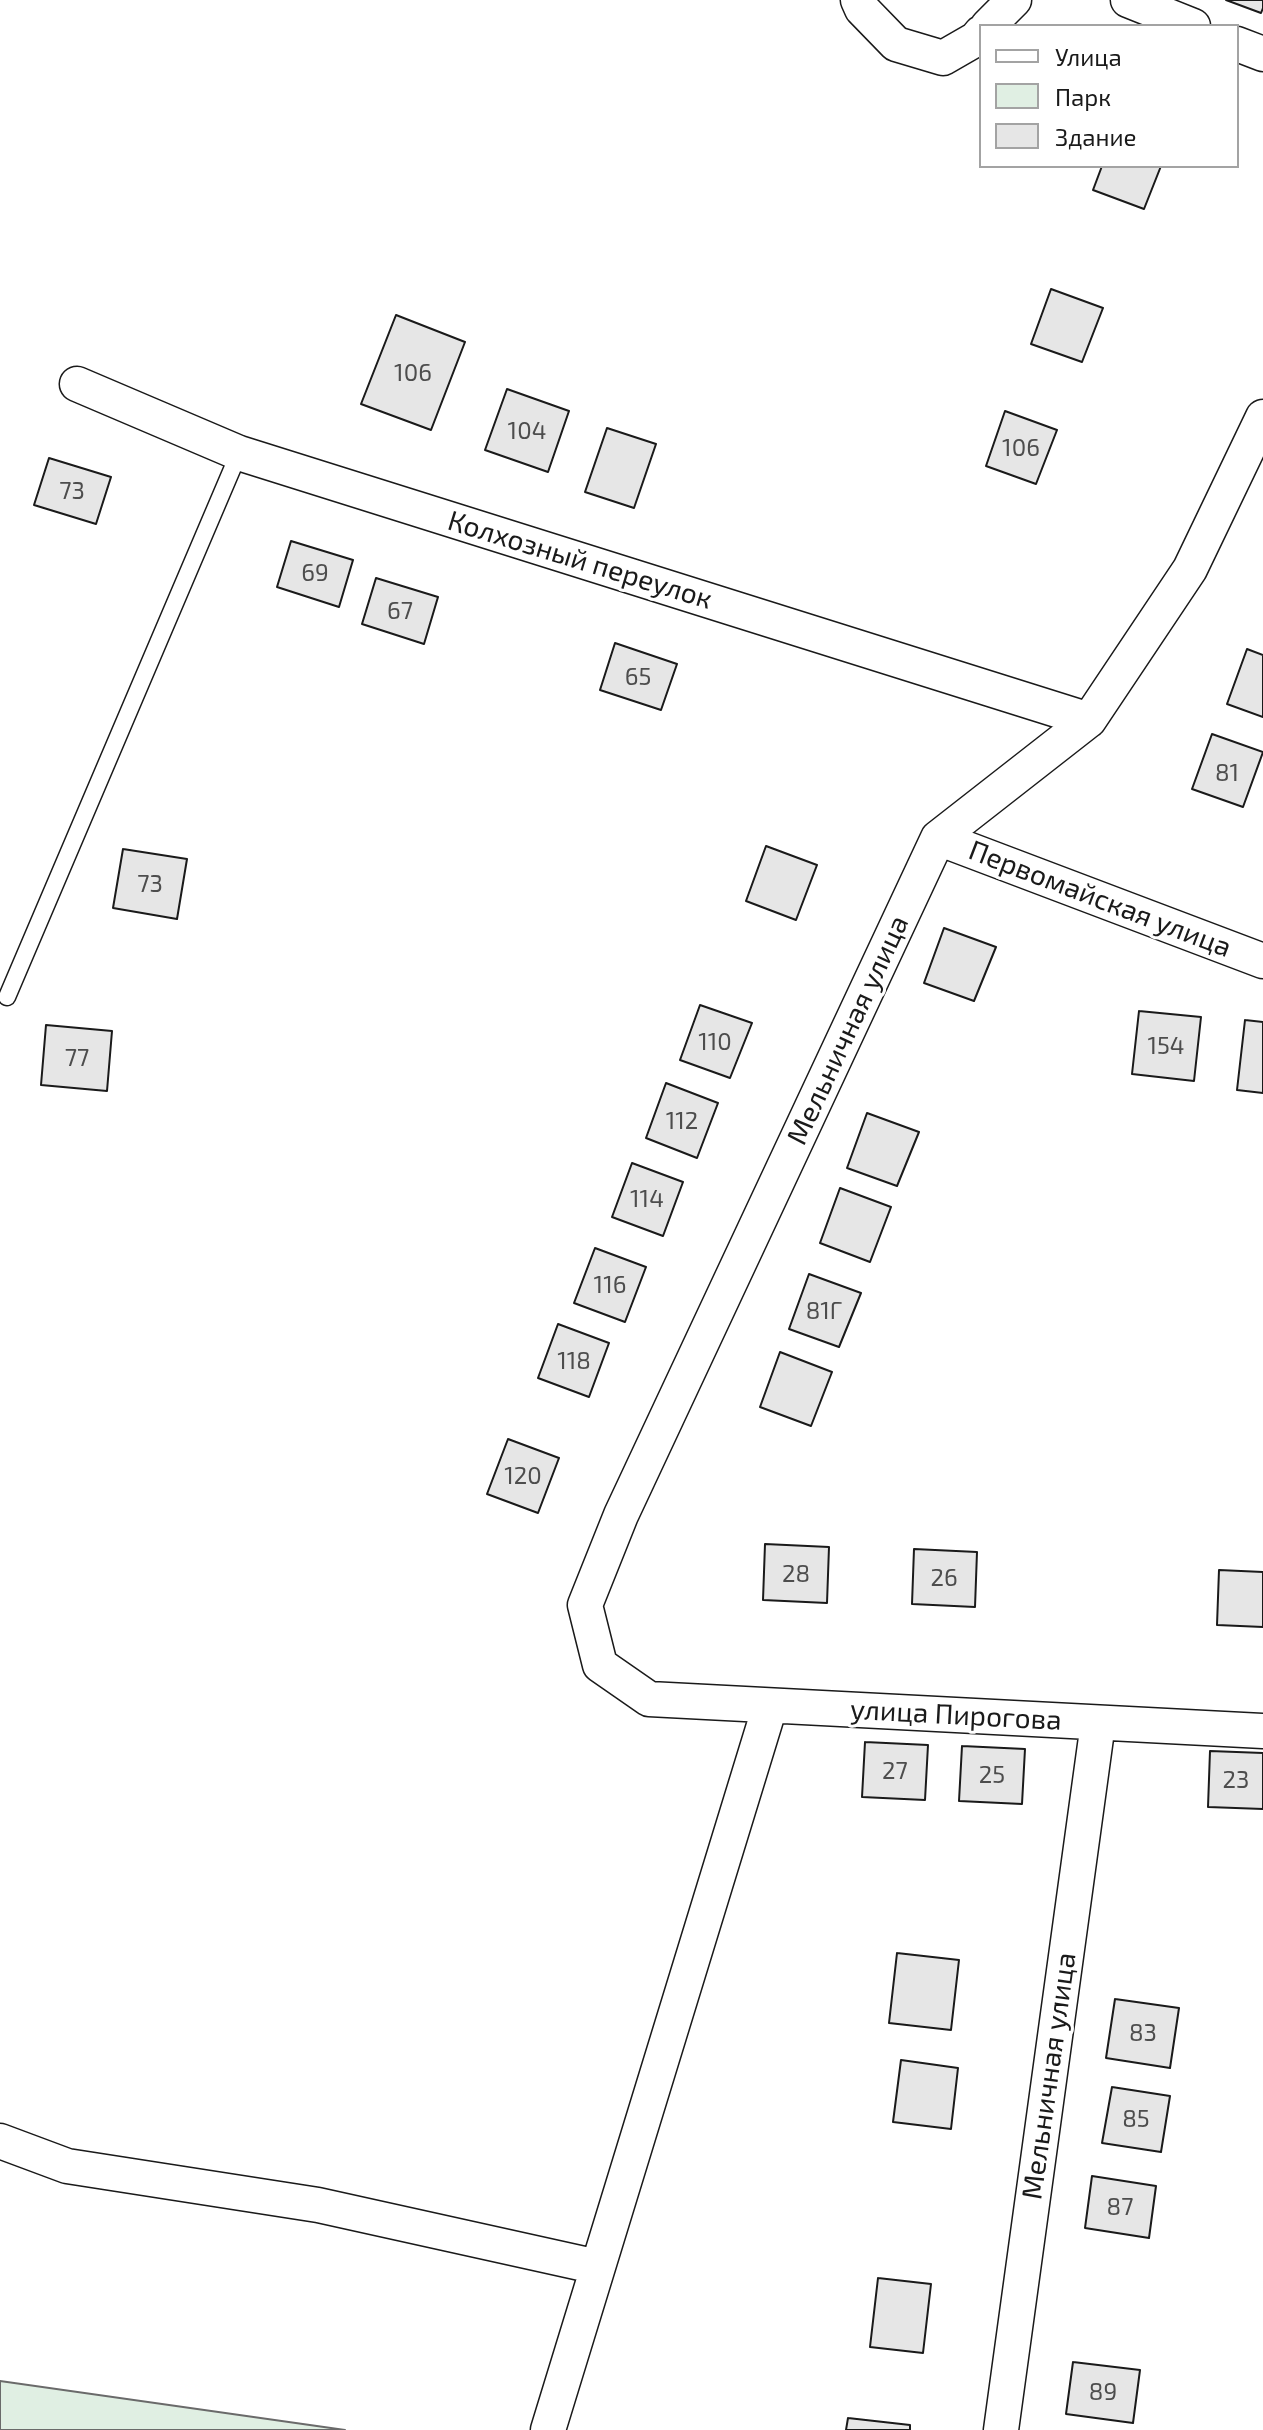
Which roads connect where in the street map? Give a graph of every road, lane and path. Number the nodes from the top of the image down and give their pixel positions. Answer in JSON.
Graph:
{"nodes":[{"id":1,"x":858,"y":0,"type":"edge"},
{"id":2,"x":1014,"y":0,"type":"edge"},
{"id":3,"x":1128,"y":0,"type":"edge"},
{"id":4,"x":990,"y":24,"type":"edge"},
{"id":5,"x":1188,"y":24,"type":"edge"},
{"id":6,"x":979,"y":35,"type":"edge"},
{"id":7,"x":1239,"y":45,"type":"edge"},
{"id":8,"x":1263,"y":54,"type":"edge"},
{"id":9,"x":77,"y":384,"type":"dead end"},
{"id":10,"x":1263,"y":417,"type":"edge"},
{"id":11,"x":239,"y":453,"type":"junction"},
{"id":12,"x":1089,"y":720,"type":"junction"},
{"id":13,"x":938,"y":838,"type":"junction"},
{"id":14,"x":1263,"y":961,"type":"edge"},
{"id":15,"x":7,"y":997,"type":"dead end"},
{"id":16,"x":649,"y":1699,"type":"joint"},
{"id":17,"x":770,"y":1706,"type":"junction"},
{"id":18,"x":1098,"y":1723,"type":"junction"},
{"id":19,"x":1263,"y":1731,"type":"edge"},
{"id":20,"x":0,"y":2141,"type":"edge"},
{"id":21,"x":598,"y":2267,"type":"junction"},
{"id":22,"x":548,"y":2430,"type":"edge"},
{"id":23,"x":1001,"y":2430,"type":"edge"}],
"edges":[{"from":1,"to":6,"type":"street"},
{"from":2,"to":4,"type":"street"},
{"from":3,"to":5,"type":"street"},
{"from":7,"to":8,"type":"street"},
{"from":9,"to":11,"type":"street","name":"Колхозный переулок"},
{"from":10,"to":12,"type":"street","name":"Мельничная улица"},
{"from":11,"to":12,"type":"street","name":"Колхозный переулок"},
{"from":11,"to":15,"type":"lane"},
{"from":12,"to":13,"type":"street","name":"Мельничная улица"},
{"from":13,"to":14,"type":"street","name":"Первомайская улица"},
{"from":13,"to":16,"type":"street","name":"Мельничная улица"},
{"from":16,"to":17,"type":"street","name":"улица Пирогова"},
{"from":17,"to":18,"type":"street","name":"улица Пирогова"},
{"from":17,"to":21,"type":"street"},
{"from":18,"to":19,"type":"street","name":"улица Пирогова"},
{"from":18,"to":23,"type":"street","name":"Мельничная улица"},
{"from":20,"to":21,"type":"street"},
{"from":21,"to":22,"type":"street"}]}
